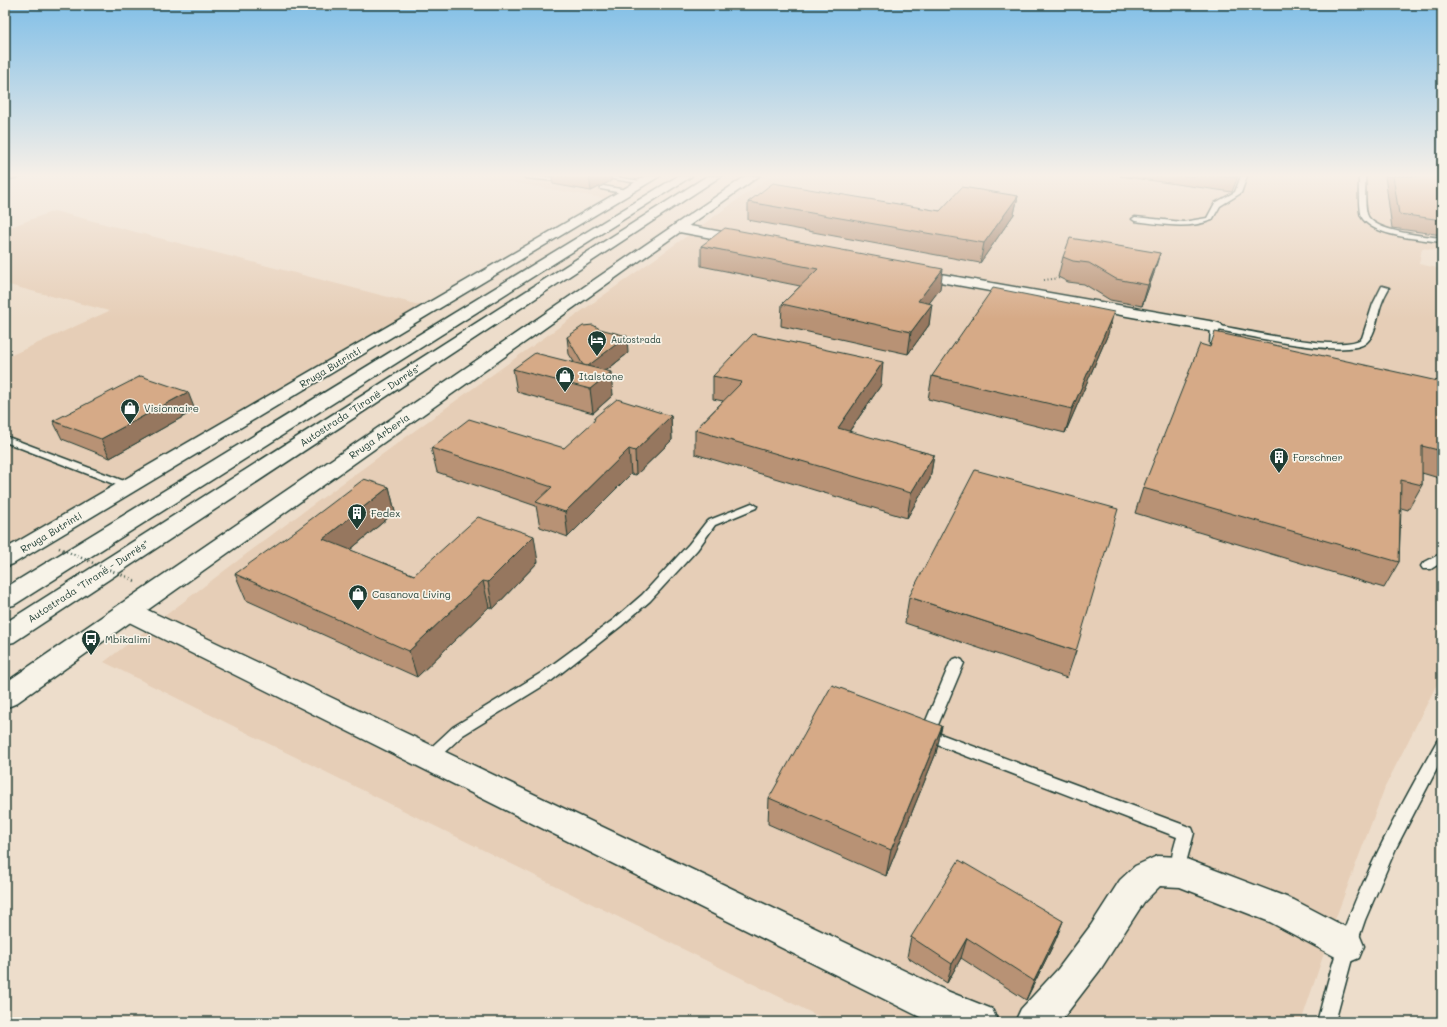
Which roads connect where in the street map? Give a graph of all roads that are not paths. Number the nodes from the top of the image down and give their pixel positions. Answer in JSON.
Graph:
{"nodes":[{"id":1,"x":573,"y":224,"type":"edge"},
{"id":2,"x":609,"y":224,"type":"edge"},
{"id":3,"x":641,"y":224,"type":"edge"},
{"id":4,"x":685,"y":224,"type":"edge"},
{"id":5,"x":1375,"y":224,"type":"edge"},
{"id":6,"x":679,"y":228,"type":"junction"},
{"id":7,"x":1442,"y":240,"type":"edge"},
{"id":8,"x":761,"y":244,"type":"edge"},
{"id":9,"x":897,"y":270,"type":"edge"},
{"id":10,"x":1385,"y":288,"type":"dead end"},
{"id":11,"x":1215,"y":327,"type":"junction"},
{"id":12,"x":1227,"y":351,"type":"edge"},
{"id":13,"x":5,"y":439,"type":"edge"},
{"id":14,"x":128,"y":486,"type":"junction"},
{"id":15,"x":752,"y":506,"type":"dead end"},
{"id":16,"x":1442,"y":557,"type":"edge"},
{"id":17,"x":5,"y":559,"type":"edge"},
{"id":18,"x":1427,"y":566,"type":"dead end"},
{"id":19,"x":5,"y":599,"type":"edge"},
{"id":20,"x":128,"y":611,"type":"junction"},
{"id":21,"x":5,"y":635,"type":"edge"},
{"id":22,"x":957,"y":663,"type":"dead end"},
{"id":23,"x":5,"y":697,"type":"edge"},
{"id":24,"x":1442,"y":745,"type":"edge"},
{"id":25,"x":429,"y":758,"type":"junction"},
{"id":26,"x":1181,"y":872,"type":"junction"},
{"id":27,"x":1347,"y":946,"type":"junction"},
{"id":28,"x":979,"y":1022,"type":"edge"},
{"id":29,"x":1034,"y":1022,"type":"edge"},
{"id":30,"x":1326,"y":1022,"type":"edge"}],
"edges":[{"from":1,"to":14,"type":"main road","name":"Rruga Butrinti"},
{"from":2,"to":19,"type":"main road"},
{"from":3,"to":21,"type":"main road","name":"Autostrada \"Tiranë - Durrës\""},
{"from":4,"to":6,"type":"main road","name":"Rruga Arberia"},
{"from":5,"to":7,"type":"lane"},
{"from":6,"to":8,"type":"main road"},
{"from":6,"to":20,"type":"main road","name":"Rruga Arberia"},
{"from":9,"to":11,"type":"main road"},
{"from":10,"to":11,"type":"lane"},
{"from":11,"to":12,"type":"lane"},
{"from":13,"to":14,"type":"lane"},
{"from":14,"to":17,"type":"main road","name":"Rruga Butrinti"},
{"from":15,"to":25,"type":"lane"},
{"from":16,"to":18,"type":"lane"},
{"from":20,"to":23,"type":"main road","name":"Rruga Arberia"},
{"from":20,"to":25,"type":"main road"},
{"from":22,"to":26,"type":"lane"},
{"from":24,"to":27,"type":"lane"},
{"from":25,"to":28,"type":"main road"},
{"from":26,"to":27,"type":"main road"},
{"from":26,"to":29,"type":"main road"},
{"from":27,"to":30,"type":"lane"}]}
